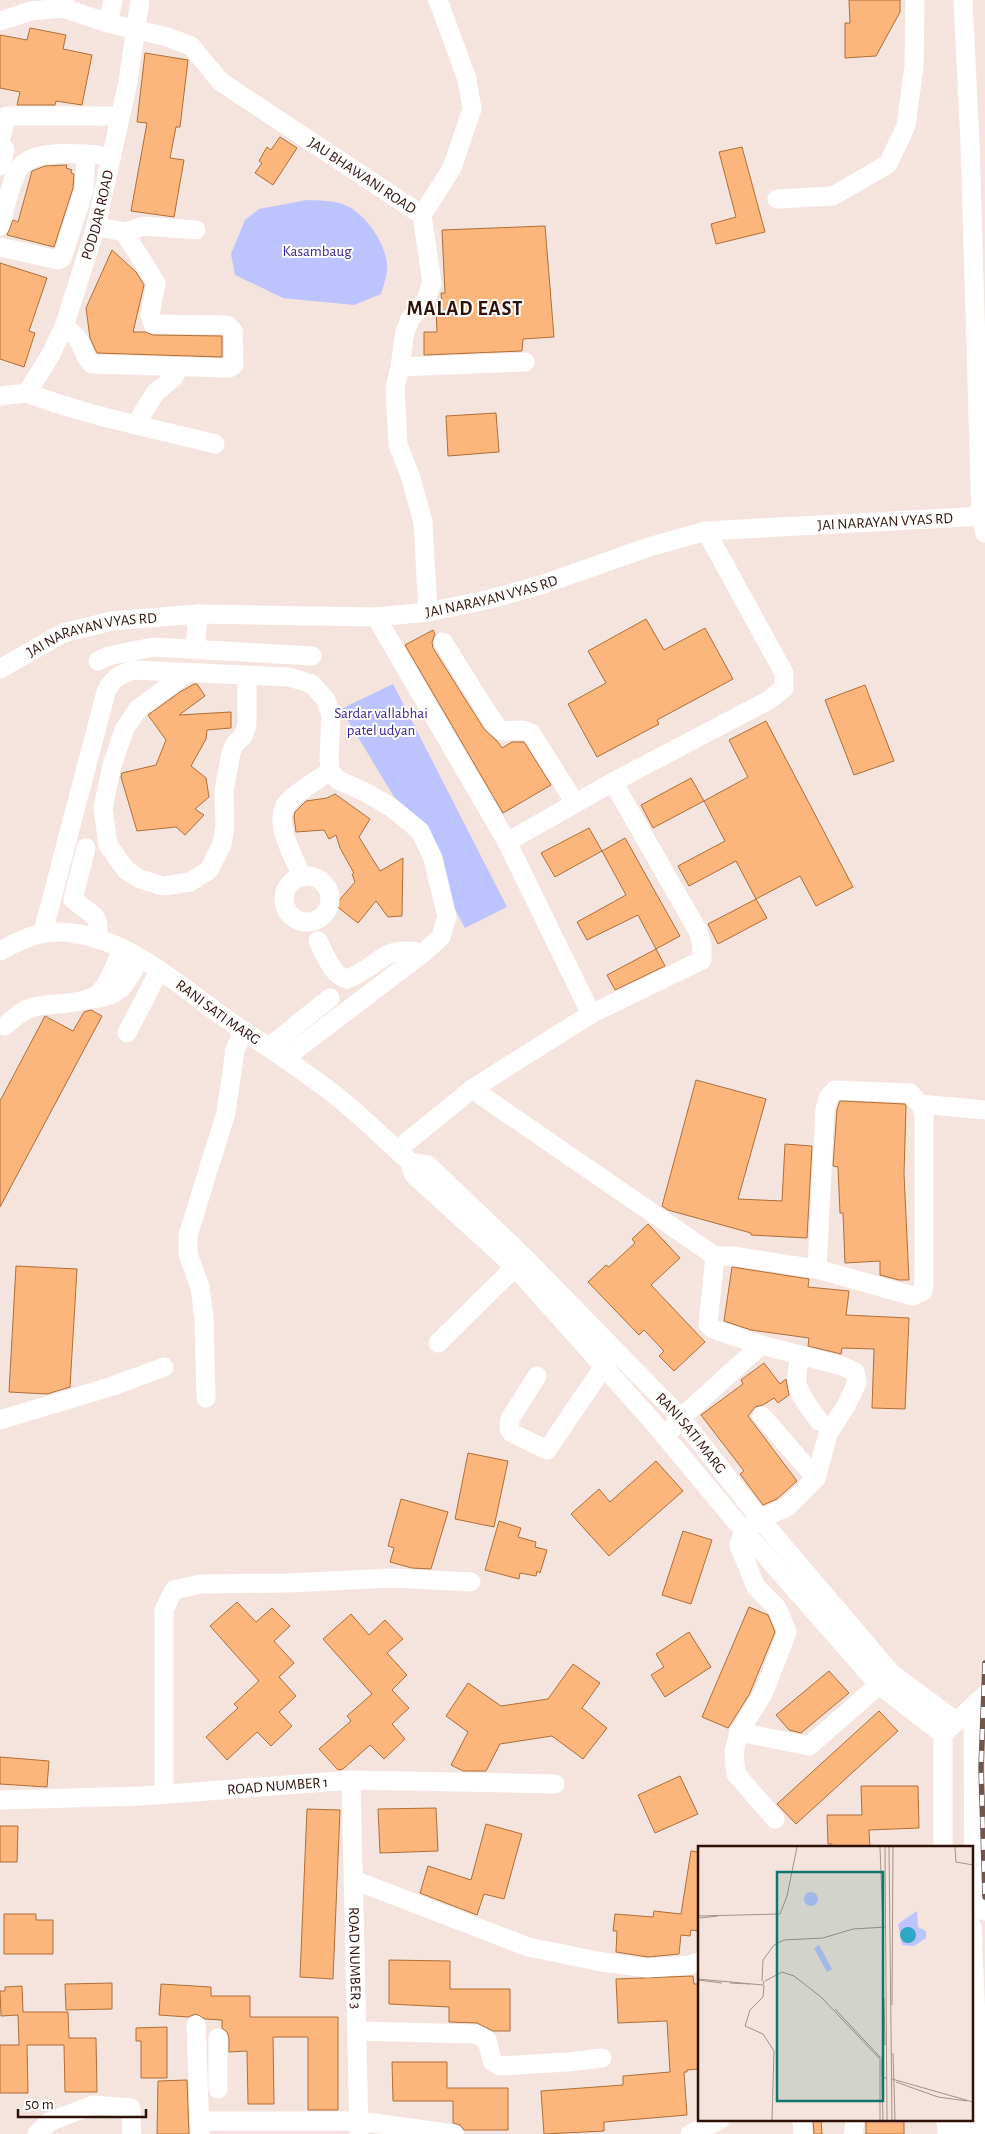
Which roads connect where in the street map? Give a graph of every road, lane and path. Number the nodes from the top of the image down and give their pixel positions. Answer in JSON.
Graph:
{"nodes":[{"id":1,"x":113,"y":0,"type":"edge"},
{"id":2,"x":140,"y":0,"type":"edge"},
{"id":3,"x":438,"y":0,"type":"edge"},
{"id":4,"x":915,"y":0,"type":"edge"},
{"id":5,"x":963,"y":0,"type":"edge"},
{"id":6,"x":64,"y":4,"type":"edge"},
{"id":7,"x":0,"y":21,"type":"edge"},
{"id":8,"x":108,"y":23,"type":"junction"},
{"id":9,"x":136,"y":30,"type":"junction"},
{"id":10,"x":3,"y":110,"type":"edge"},
{"id":11,"x":120,"y":116,"type":"junction"},
{"id":12,"x":0,"y":141,"type":"edge"},
{"id":13,"x":86,"y":154,"type":"junction"},
{"id":14,"x":111,"y":156,"type":"junction"},
{"id":15,"x":0,"y":166,"type":"edge"},
{"id":16,"x":79,"y":172,"type":"dead end"},
{"id":17,"x":777,"y":198,"type":"dead end"},
{"id":18,"x":422,"y":215,"type":"junction"},
{"id":19,"x":0,"y":226,"type":"edge"},
{"id":20,"x":96,"y":226,"type":"junction"},
{"id":21,"x":196,"y":230,"type":"dead end"},
{"id":22,"x":124,"y":232,"type":"junction"},
{"id":23,"x":0,"y":236,"type":"edge"},
{"id":24,"x":0,"y":247,"type":"edge"},
{"id":25,"x":979,"y":248,"type":"edge"},
{"id":26,"x":65,"y":251,"type":"junction"},
{"id":27,"x":84,"y":258,"type":"junction"},
{"id":28,"x":64,"y":326,"type":"junction"},
{"id":29,"x":525,"y":362,"type":"dead end"},
{"id":30,"x":180,"y":367,"type":"junction"},
{"id":31,"x":400,"y":367,"type":"junction"},
{"id":32,"x":27,"y":394,"type":"junction"},
{"id":33,"x":0,"y":396,"type":"edge"},
{"id":34,"x":136,"y":424,"type":"junction"},
{"id":35,"x":215,"y":444,"type":"dead end"},
{"id":36,"x":984,"y":522,"type":"edge"},
{"id":37,"x":706,"y":531,"type":"junction"},
{"id":38,"x":428,"y":612,"type":"junction"},
{"id":39,"x":198,"y":614,"type":"junction"},
{"id":40,"x":376,"y":617,"type":"junction"},
{"id":41,"x":443,"y":642,"type":"dead end"},
{"id":42,"x":195,"y":650,"type":"junction"},
{"id":43,"x":312,"y":656,"type":"dead end"},
{"id":44,"x":98,"y":661,"type":"dead end"},
{"id":45,"x":0,"y":669,"type":"edge"},
{"id":46,"x":188,"y":672,"type":"junction"},
{"id":47,"x":248,"y":675,"type":"junction"},
{"id":48,"x":330,"y":771,"type":"junction"},
{"id":49,"x":613,"y":782,"type":"junction"},
{"id":50,"x":575,"y":803,"type":"junction"},
{"id":51,"x":507,"y":842,"type":"junction"},
{"id":52,"x":86,"y":848,"type":"dead end"},
{"id":53,"x":302,"y":877,"type":"dead end"},
{"id":54,"x":43,"y":932,"type":"junction"},
{"id":55,"x":97,"y":938,"type":"junction"},
{"id":56,"x":318,"y":941,"type":"dead end"},
{"id":57,"x":122,"y":949,"type":"junction"},
{"id":58,"x":0,"y":951,"type":"edge"},
{"id":59,"x":423,"y":953,"type":"junction"},
{"id":60,"x":139,"y":959,"type":"junction"},
{"id":61,"x":159,"y":971,"type":"junction"},
{"id":62,"x":330,"y":998,"type":"dead end"},
{"id":63,"x":88,"y":1000,"type":"junction"},
{"id":64,"x":591,"y":1014,"type":"junction"},
{"id":65,"x":5,"y":1026,"type":"dead end"},
{"id":66,"x":243,"y":1031,"type":"junction"},
{"id":67,"x":127,"y":1033,"type":"dead end"},
{"id":68,"x":269,"y":1047,"type":"junction"},
{"id":69,"x":285,"y":1058,"type":"junction"},
{"id":70,"x":472,"y":1089,"type":"junction"},
{"id":71,"x":920,"y":1104,"type":"junction"},
{"id":72,"x":985,"y":1110,"type":"edge"},
{"id":73,"x":403,"y":1156,"type":"junction"},
{"id":74,"x":715,"y":1256,"type":"junction"},
{"id":75,"x":519,"y":1262,"type":"junction"},
{"id":76,"x":817,"y":1268,"type":"junction"},
{"id":77,"x":438,"y":1342,"type":"dead end"},
{"id":78,"x":761,"y":1345,"type":"junction"},
{"id":79,"x":615,"y":1350,"type":"junction"},
{"id":80,"x":801,"y":1356,"type":"junction"},
{"id":81,"x":603,"y":1366,"type":"junction"},
{"id":82,"x":164,"y":1367,"type":"dead end"},
{"id":83,"x":537,"y":1376,"type":"dead end"},
{"id":84,"x":206,"y":1398,"type":"dead end"},
{"id":85,"x":762,"y":1416,"type":"dead end"},
{"id":86,"x":681,"y":1418,"type":"junction"},
{"id":87,"x":0,"y":1420,"type":"edge"},
{"id":88,"x":819,"y":1421,"type":"dead end"},
{"id":89,"x":666,"y":1437,"type":"junction"},
{"id":90,"x":816,"y":1478,"type":"junction"},
{"id":91,"x":760,"y":1519,"type":"junction"},
{"id":92,"x":744,"y":1531,"type":"junction"},
{"id":93,"x":470,"y":1582,"type":"dead end"},
{"id":94,"x":805,"y":1586,"type":"junction"},
{"id":95,"x":885,"y":1680,"type":"junction"},
{"id":96,"x":979,"y":1702,"type":"edge"},
{"id":97,"x":950,"y":1728,"type":"junction"},
{"id":98,"x":739,"y":1732,"type":"junction"},
{"id":99,"x":351,"y":1780,"type":"junction"},
{"id":100,"x":555,"y":1784,"type":"dead end"},
{"id":101,"x":164,"y":1794,"type":"junction"},
{"id":102,"x":0,"y":1800,"type":"edge"},
{"id":103,"x":775,"y":1819,"type":"dead end"},
{"id":104,"x":943,"y":1846,"type":"edge"},
{"id":105,"x":354,"y":1880,"type":"junction"},
{"id":106,"x":985,"y":1911,"type":"edge"},
{"id":107,"x":976,"y":1927,"type":"edge"},
{"id":108,"x":698,"y":1962,"type":"edge"},
{"id":109,"x":196,"y":2025,"type":"dead end"},
{"id":110,"x":357,"y":2031,"type":"junction"},
{"id":111,"x":218,"y":2038,"type":"dead end"},
{"id":112,"x":602,"y":2058,"type":"dead end"},
{"id":113,"x":197,"y":2061,"type":"junction"},
{"id":114,"x":218,"y":2061,"type":"junction"},
{"id":115,"x":218,"y":2089,"type":"dead end"},
{"id":116,"x":716,"y":2122,"type":"edge"},
{"id":117,"x":199,"y":2127,"type":"edge"},
{"id":118,"x":359,"y":2127,"type":"edge"},
{"id":119,"x":37,"y":2134,"type":"edge"},
{"id":120,"x":132,"y":2134,"type":"edge"},
{"id":121,"x":454,"y":2134,"type":"edge"},
{"id":122,"x":690,"y":2134,"type":"edge"},
{"id":123,"x":981,"y":2134,"type":"edge"}],
"edges":[{"from":1,"to":8,"type":"street"},
{"from":2,"to":9,"type":"street","name":"PODDAR ROAD"},
{"from":3,"to":18,"type":"street"},
{"from":4,"to":17,"type":"street"},
{"from":5,"to":25,"type":"street"},
{"from":6,"to":7,"type":"street"},
{"from":6,"to":8,"type":"street","name":"JAU BHAWANI ROAD"},
{"from":8,"to":9,"type":"street","name":"JAU BHAWANI ROAD"},
{"from":9,"to":11,"type":"street","name":"PODDAR ROAD"},
{"from":9,"to":18,"type":"street","name":"JAU BHAWANI ROAD"},
{"from":10,"to":11,"type":"street"},
{"from":10,"to":12,"type":"street"},
{"from":11,"to":14,"type":"street","name":"PODDAR ROAD"},
{"from":12,"to":15,"type":"street"},
{"from":13,"to":14,"type":"street"},
{"from":13,"to":19,"type":"street"},
{"from":13,"to":26,"type":"street"},
{"from":14,"to":20,"type":"street","name":"PODDAR ROAD"},
{"from":16,"to":23,"type":"street"},
{"from":18,"to":31,"type":"street","name":"JAU BHAWANI ROAD"},
{"from":20,"to":22,"type":"street"},
{"from":20,"to":27,"type":"street","name":"PODDAR ROAD"},
{"from":21,"to":22,"type":"street"},
{"from":22,"to":30,"type":"street"},
{"from":24,"to":26,"type":"street"},
{"from":25,"to":36,"type":"street"},
{"from":26,"to":27,"type":"street"},
{"from":27,"to":28,"type":"street","name":"PODDAR ROAD"},
{"from":28,"to":30,"type":"street"},
{"from":28,"to":32,"type":"street","name":"PODDAR ROAD"},
{"from":29,"to":31,"type":"street"},
{"from":30,"to":34,"type":"street"},
{"from":31,"to":38,"type":"street","name":"JAU BHAWANI ROAD"},
{"from":32,"to":33,"type":"street"},
{"from":32,"to":34,"type":"street"},
{"from":34,"to":35,"type":"street"},
{"from":36,"to":37,"type":"street","name":"JAI NARAYAN VYAS RD"},
{"from":37,"to":38,"type":"street","name":"JAI NARAYAN VYAS RD"},
{"from":37,"to":49,"type":"street"},
{"from":38,"to":40,"type":"street","name":"JAI NARAYAN VYAS RD"},
{"from":39,"to":40,"type":"street","name":"JAI NARAYAN VYAS RD"},
{"from":39,"to":42,"type":"street"},
{"from":39,"to":45,"type":"street","name":"JAI NARAYAN VYAS RD"},
{"from":40,"to":51,"type":"street"},
{"from":41,"to":50,"type":"street"},
{"from":42,"to":43,"type":"street"},
{"from":42,"to":44,"type":"street"},
{"from":46,"to":47,"type":"street"},
{"from":46,"to":47,"type":"street"},
{"from":46,"to":54,"type":"street"},
{"from":47,"to":48,"type":"street"},
{"from":48,"to":53,"type":"street"},
{"from":48,"to":59,"type":"street"},
{"from":49,"to":50,"type":"street"},
{"from":49,"to":64,"type":"street"},
{"from":50,"to":51,"type":"street"},
{"from":51,"to":64,"type":"street"},
{"from":52,"to":55,"type":"street"},
{"from":54,"to":55,"type":"street","name":"RANI SATI MARG"},
{"from":54,"to":58,"type":"street","name":"RANI SATI MARG"},
{"from":55,"to":57,"type":"street","name":"RANI SATI MARG"},
{"from":56,"to":59,"type":"street"},
{"from":57,"to":60,"type":"street","name":"RANI SATI MARG"},
{"from":57,"to":63,"type":"street"},
{"from":59,"to":69,"type":"street"},
{"from":60,"to":61,"type":"street","name":"RANI SATI MARG"},
{"from":60,"to":63,"type":"street"},
{"from":61,"to":66,"type":"street","name":"RANI SATI MARG"},
{"from":61,"to":67,"type":"street"},
{"from":62,"to":68,"type":"street"},
{"from":63,"to":65,"type":"street"},
{"from":64,"to":70,"type":"street"},
{"from":66,"to":68,"type":"street","name":"RANI SATI MARG"},
{"from":66,"to":84,"type":"street"},
{"from":68,"to":69,"type":"street","name":"RANI SATI MARG"},
{"from":69,"to":73,"type":"street","name":"RANI SATI MARG"},
{"from":70,"to":73,"type":"street"},
{"from":70,"to":74,"type":"street"},
{"from":71,"to":72,"type":"street"},
{"from":71,"to":76,"type":"street"},
{"from":71,"to":76,"type":"street"},
{"from":73,"to":75,"type":"street","name":"RANI SATI MARG"},
{"from":74,"to":76,"type":"street"},
{"from":74,"to":78,"type":"street"},
{"from":75,"to":77,"type":"street"},
{"from":75,"to":79,"type":"street","name":"RANI SATI MARG"},
{"from":75,"to":81,"type":"street","name":"RANI SATI MARG"},
{"from":78,"to":80,"type":"street"},
{"from":78,"to":86,"type":"street"},
{"from":79,"to":81,"type":"street"},
{"from":79,"to":86,"type":"street","name":"RANI SATI MARG"},
{"from":80,"to":88,"type":"street"},
{"from":80,"to":90,"type":"street"},
{"from":81,"to":83,"type":"street"},
{"from":81,"to":89,"type":"street","name":"RANI SATI MARG"},
{"from":82,"to":87,"type":"street"},
{"from":85,"to":90,"type":"street"},
{"from":86,"to":89,"type":"street"},
{"from":86,"to":91,"type":"street","name":"RANI SATI MARG"},
{"from":89,"to":92,"type":"street","name":"RANI SATI MARG"},
{"from":90,"to":91,"type":"street"},
{"from":91,"to":92,"type":"street"},
{"from":91,"to":94,"type":"street","name":"RANI SATI MARG"},
{"from":92,"to":94,"type":"street","name":"RANI SATI MARG"},
{"from":92,"to":98,"type":"street"},
{"from":93,"to":101,"type":"street"},
{"from":94,"to":95,"type":"street","name":"RANI SATI MARG"},
{"from":95,"to":97,"type":"street","name":"RANI SATI MARG"},
{"from":95,"to":98,"type":"street"},
{"from":96,"to":97,"type":"street"},
{"from":96,"to":106,"type":"street"},
{"from":97,"to":104,"type":"street"},
{"from":98,"to":103,"type":"street"},
{"from":99,"to":100,"type":"street","name":"ROAD NUMBER 1"},
{"from":99,"to":101,"type":"street","name":"ROAD NUMBER 1"},
{"from":99,"to":105,"type":"street","name":"ROAD NUMBER 3"},
{"from":101,"to":102,"type":"street","name":"ROAD NUMBER 1"},
{"from":105,"to":108,"type":"street"},
{"from":105,"to":110,"type":"street","name":"ROAD NUMBER 3"},
{"from":107,"to":123,"type":"street"},
{"from":109,"to":113,"type":"street"},
{"from":110,"to":112,"type":"street"},
{"from":110,"to":118,"type":"street","name":"ROAD NUMBER 3"},
{"from":111,"to":114,"type":"street"},
{"from":113,"to":114,"type":"street"},
{"from":113,"to":117,"type":"street"},
{"from":114,"to":115,"type":"street"},
{"from":116,"to":122,"type":"street"},
{"from":117,"to":118,"type":"street"},
{"from":118,"to":121,"type":"street"},
{"from":119,"to":120,"type":"street"}]}
